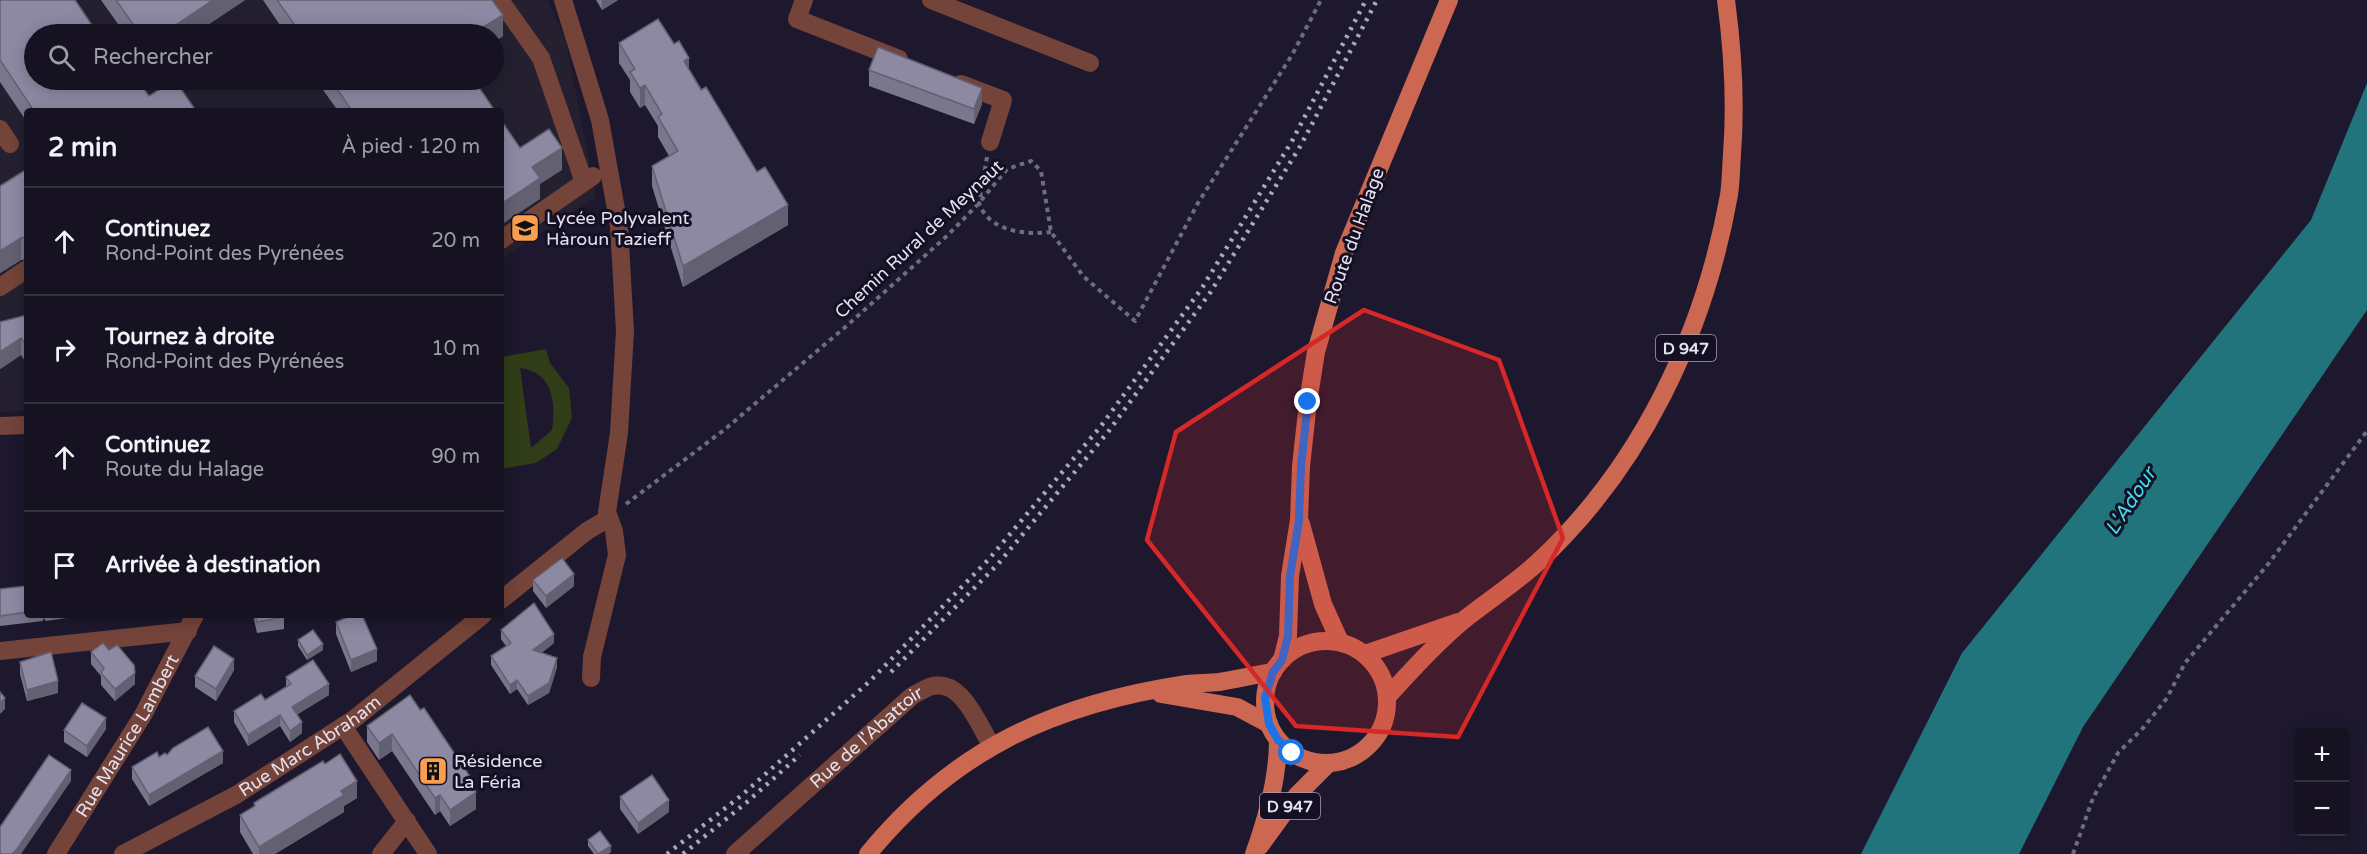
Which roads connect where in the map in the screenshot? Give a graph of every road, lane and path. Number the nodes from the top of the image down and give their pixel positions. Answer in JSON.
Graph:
{"nodes":[{"id":1,"x":500,"y":0,"type":"edge"},
{"id":2,"x":563,"y":0,"type":"edge"},
{"id":3,"x":804,"y":0,"type":"edge"},
{"id":4,"x":931,"y":0,"type":"edge"},
{"id":5,"x":1321,"y":0,"type":"edge"},
{"id":6,"x":1449,"y":0,"type":"edge"},
{"id":7,"x":1726,"y":0,"type":"edge"},
{"id":8,"x":1090,"y":63,"type":"dead end"},
{"id":9,"x":916,"y":66,"type":"edge"},
{"id":10,"x":949,"y":79,"type":"edge"},
{"id":11,"x":990,"y":142,"type":"joint"},
{"id":12,"x":608,"y":164,"type":"junction"},
{"id":13,"x":584,"y":182,"type":"junction"},
{"id":14,"x":979,"y":203,"type":"junction"},
{"id":15,"x":1052,"y":232,"type":"junction"},
{"id":16,"x":504,"y":238,"type":"edge"},
{"id":17,"x":24,"y":271,"type":"edge"},
{"id":18,"x":0,"y":287,"type":"edge"},
{"id":19,"x":24,"y":425,"type":"edge"},
{"id":20,"x":0,"y":426,"type":"edge"},
{"id":21,"x":2367,"y":431,"type":"edge"},
{"id":22,"x":609,"y":518,"type":"junction"},
{"id":23,"x":1299,"y":520,"type":"junction"},
{"id":24,"x":504,"y":598,"type":"edge"},
{"id":25,"x":479,"y":618,"type":"edge"},
{"id":26,"x":1465,"y":619,"type":"junction"},
{"id":27,"x":191,"y":623,"type":"edge"},
{"id":28,"x":1340,"y":642,"type":"junction"},
{"id":29,"x":3,"y":652,"type":"edge"},
{"id":30,"x":1365,"y":654,"type":"junction"},
{"id":31,"x":1278,"y":666,"type":"junction"},
{"id":32,"x":591,"y":678,"type":"dead end"},
{"id":33,"x":1150,"y":692,"type":"junction"},
{"id":34,"x":1388,"y":696,"type":"junction"},
{"id":35,"x":1269,"y":724,"type":"junction"},
{"id":36,"x":343,"y":726,"type":"junction"},
{"id":37,"x":1278,"y":740,"type":"junction"},
{"id":38,"x":992,"y":746,"type":"junction"},
{"id":39,"x":1328,"y":764,"type":"junction"},
{"id":40,"x":406,"y":821,"type":"junction"},
{"id":41,"x":1254,"y":853,"type":"edge"},
{"id":42,"x":56,"y":854,"type":"edge"},
{"id":43,"x":123,"y":854,"type":"edge"},
{"id":44,"x":381,"y":854,"type":"edge"},
{"id":45,"x":428,"y":854,"type":"edge"},
{"id":46,"x":735,"y":854,"type":"edge"},
{"id":47,"x":868,"y":854,"type":"edge"},
{"id":48,"x":2073,"y":854,"type":"edge"}],
"edges":[{"from":1,"to":13,"type":"street"},
{"from":2,"to":12,"type":"street"},
{"from":3,"to":9,"type":"street"},
{"from":4,"to":8,"type":"street"},
{"from":5,"to":15,"type":"path","name":"Chemin Rural de Meynaut"},
{"from":6,"to":23,"type":"main road","name":"Route du Halage"},
{"from":7,"to":26,"type":"main road","number":"D 947"},
{"from":10,"to":11,"type":"street"},
{"from":11,"to":14,"type":"path"},
{"from":12,"to":13,"type":"street"},
{"from":12,"to":22,"type":"street"},
{"from":13,"to":16,"type":"street"},
{"from":14,"to":15,"type":"path"},
{"from":14,"to":15,"type":"path","name":"Chemin Rural de Meynaut"},
{"from":14,"to":22,"type":"path","name":"Chemin Rural de Meynaut"},
{"from":17,"to":18,"type":"street"},
{"from":19,"to":20,"type":"street"},
{"from":21,"to":48,"type":"path"},
{"from":22,"to":24,"type":"street"},
{"from":22,"to":32,"type":"street"},
{"from":23,"to":28,"type":"main road","name":"Route du Halage"},
{"from":23,"to":31,"type":"main road","name":"Route du Halage"},
{"from":25,"to":36,"type":"street","name":"Rue Marc Abraham"},
{"from":26,"to":30,"type":"main road","number":"D 947"},
{"from":26,"to":34,"type":"main road","number":"D 947"},
{"from":27,"to":29,"type":"street"},
{"from":27,"to":42,"type":"street","name":"Rue Maurice Lambert"},
{"from":28,"to":30,"type":"main road"},
{"from":28,"to":31,"type":"main road"},
{"from":30,"to":34,"type":"main road"},
{"from":31,"to":33,"type":"main road"},
{"from":31,"to":35,"type":"main road"},
{"from":33,"to":35,"type":"main road"},
{"from":33,"to":38,"type":"main road"},
{"from":34,"to":39,"type":"main road"},
{"from":35,"to":37,"type":"main road"},
{"from":36,"to":40,"type":"street"},
{"from":36,"to":43,"type":"street","name":"Rue Marc Abraham"},
{"from":37,"to":39,"type":"main road"},
{"from":37,"to":41,"type":"main road","number":"D 947"},
{"from":38,"to":46,"type":"street","name":"Rue de l'Abattoir"},
{"from":38,"to":47,"type":"main road"},
{"from":39,"to":41,"type":"main road","number":"D 947"},
{"from":40,"to":44,"type":"street"},
{"from":40,"to":45,"type":"street"}]}
